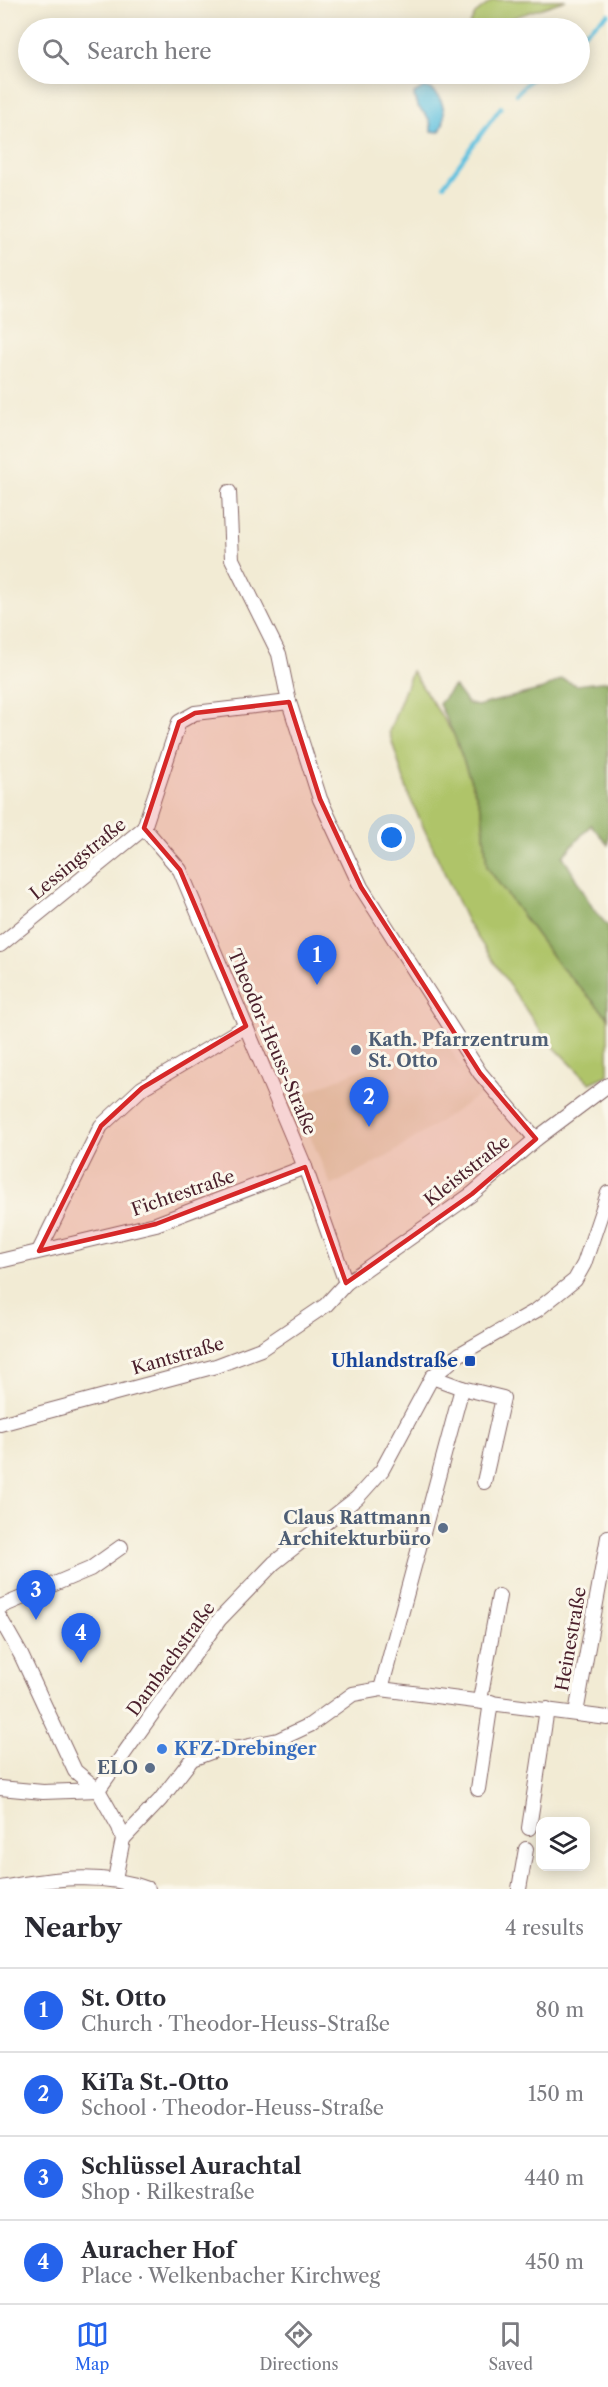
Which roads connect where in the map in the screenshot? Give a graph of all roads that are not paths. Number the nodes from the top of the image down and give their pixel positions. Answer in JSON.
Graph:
{"nodes":[{"id":1,"x":229,"y":492,"type":"dead end"},
{"id":2,"x":289,"y":702,"type":"junction"},
{"id":3,"x":144,"y":828,"type":"junction"},
{"id":4,"x":0,"y":945,"type":"edge"},
{"id":5,"x":246,"y":1026,"type":"junction"},
{"id":6,"x":608,"y":1085,"type":"edge"},
{"id":7,"x":536,"y":1139,"type":"junction"},
{"id":8,"x":305,"y":1167,"type":"junction"},
{"id":9,"x":608,"y":1193,"type":"edge"},
{"id":10,"x":39,"y":1251,"type":"junction"},
{"id":11,"x":0,"y":1261,"type":"edge"},
{"id":12,"x":346,"y":1283,"type":"junction"},
{"id":13,"x":432,"y":1377,"type":"junction"},
{"id":14,"x":462,"y":1388,"type":"junction"},
{"id":15,"x":0,"y":1424,"type":"edge"},
{"id":16,"x":484,"y":1482,"type":"dead end"},
{"id":17,"x":608,"y":1537,"type":"edge"},
{"id":18,"x":121,"y":1547,"type":"dead end"},
{"id":19,"x":499,"y":1596,"type":"dead end"},
{"id":20,"x":0,"y":1617,"type":"edge"},
{"id":21,"x":381,"y":1689,"type":"junction"},
{"id":22,"x":485,"y":1701,"type":"junction"},
{"id":23,"x":548,"y":1709,"type":"junction"},
{"id":24,"x":576,"y":1713,"type":"junction"},
{"id":25,"x":608,"y":1718,"type":"edge"},
{"id":26,"x":0,"y":1788,"type":"edge"},
{"id":27,"x":478,"y":1789,"type":"dead end"},
{"id":28,"x":98,"y":1791,"type":"junction"},
{"id":29,"x":529,"y":1828,"type":"dead end"},
{"id":30,"x":123,"y":1839,"type":"junction"},
{"id":31,"x":526,"y":1849,"type":"dead end"},
{"id":32,"x":115,"y":1880,"type":"junction"},
{"id":33,"x":0,"y":1888,"type":"edge"},
{"id":34,"x":148,"y":1889,"type":"edge"},
{"id":35,"x":519,"y":1889,"type":"edge"}],
"edges":[{"from":1,"to":2,"type":"street"},
{"from":2,"to":3,"type":"street","name":"Lessingstraße"},
{"from":2,"to":7,"type":"street"},
{"from":3,"to":4,"type":"street","name":"Lessingstraße"},
{"from":3,"to":5,"type":"street","name":"Theodor-Heuss-Straße"},
{"from":5,"to":8,"type":"street","name":"Theodor-Heuss-Straße"},
{"from":5,"to":10,"type":"street"},
{"from":6,"to":7,"type":"street","name":"Kleiststraße"},
{"from":7,"to":12,"type":"street","name":"Kleiststraße"},
{"from":8,"to":10,"type":"street","name":"Fichtestraße"},
{"from":8,"to":12,"type":"street","name":"Theodor-Heuss-Straße"},
{"from":9,"to":13,"type":"street","name":"Dambachstraße"},
{"from":10,"to":11,"type":"street","name":"Fichtestraße"},
{"from":12,"to":15,"type":"street","name":"Kantstraße"},
{"from":13,"to":14,"type":"street"},
{"from":13,"to":28,"type":"street","name":"Dambachstraße"},
{"from":14,"to":16,"type":"street"},
{"from":14,"to":21,"type":"street"},
{"from":17,"to":24,"type":"street","name":"Heinestraße"},
{"from":18,"to":20,"type":"street"},
{"from":19,"to":22,"type":"street"},
{"from":20,"to":28,"type":"street"},
{"from":21,"to":22,"type":"street"},
{"from":21,"to":30,"type":"street"},
{"from":22,"to":23,"type":"street"},
{"from":22,"to":27,"type":"street"},
{"from":23,"to":24,"type":"street"},
{"from":23,"to":29,"type":"street"},
{"from":24,"to":25,"type":"street"},
{"from":26,"to":28,"type":"street"},
{"from":28,"to":30,"type":"street"},
{"from":30,"to":32,"type":"street"},
{"from":31,"to":35,"type":"street"},
{"from":32,"to":33,"type":"street"},
{"from":32,"to":34,"type":"street"}]}
